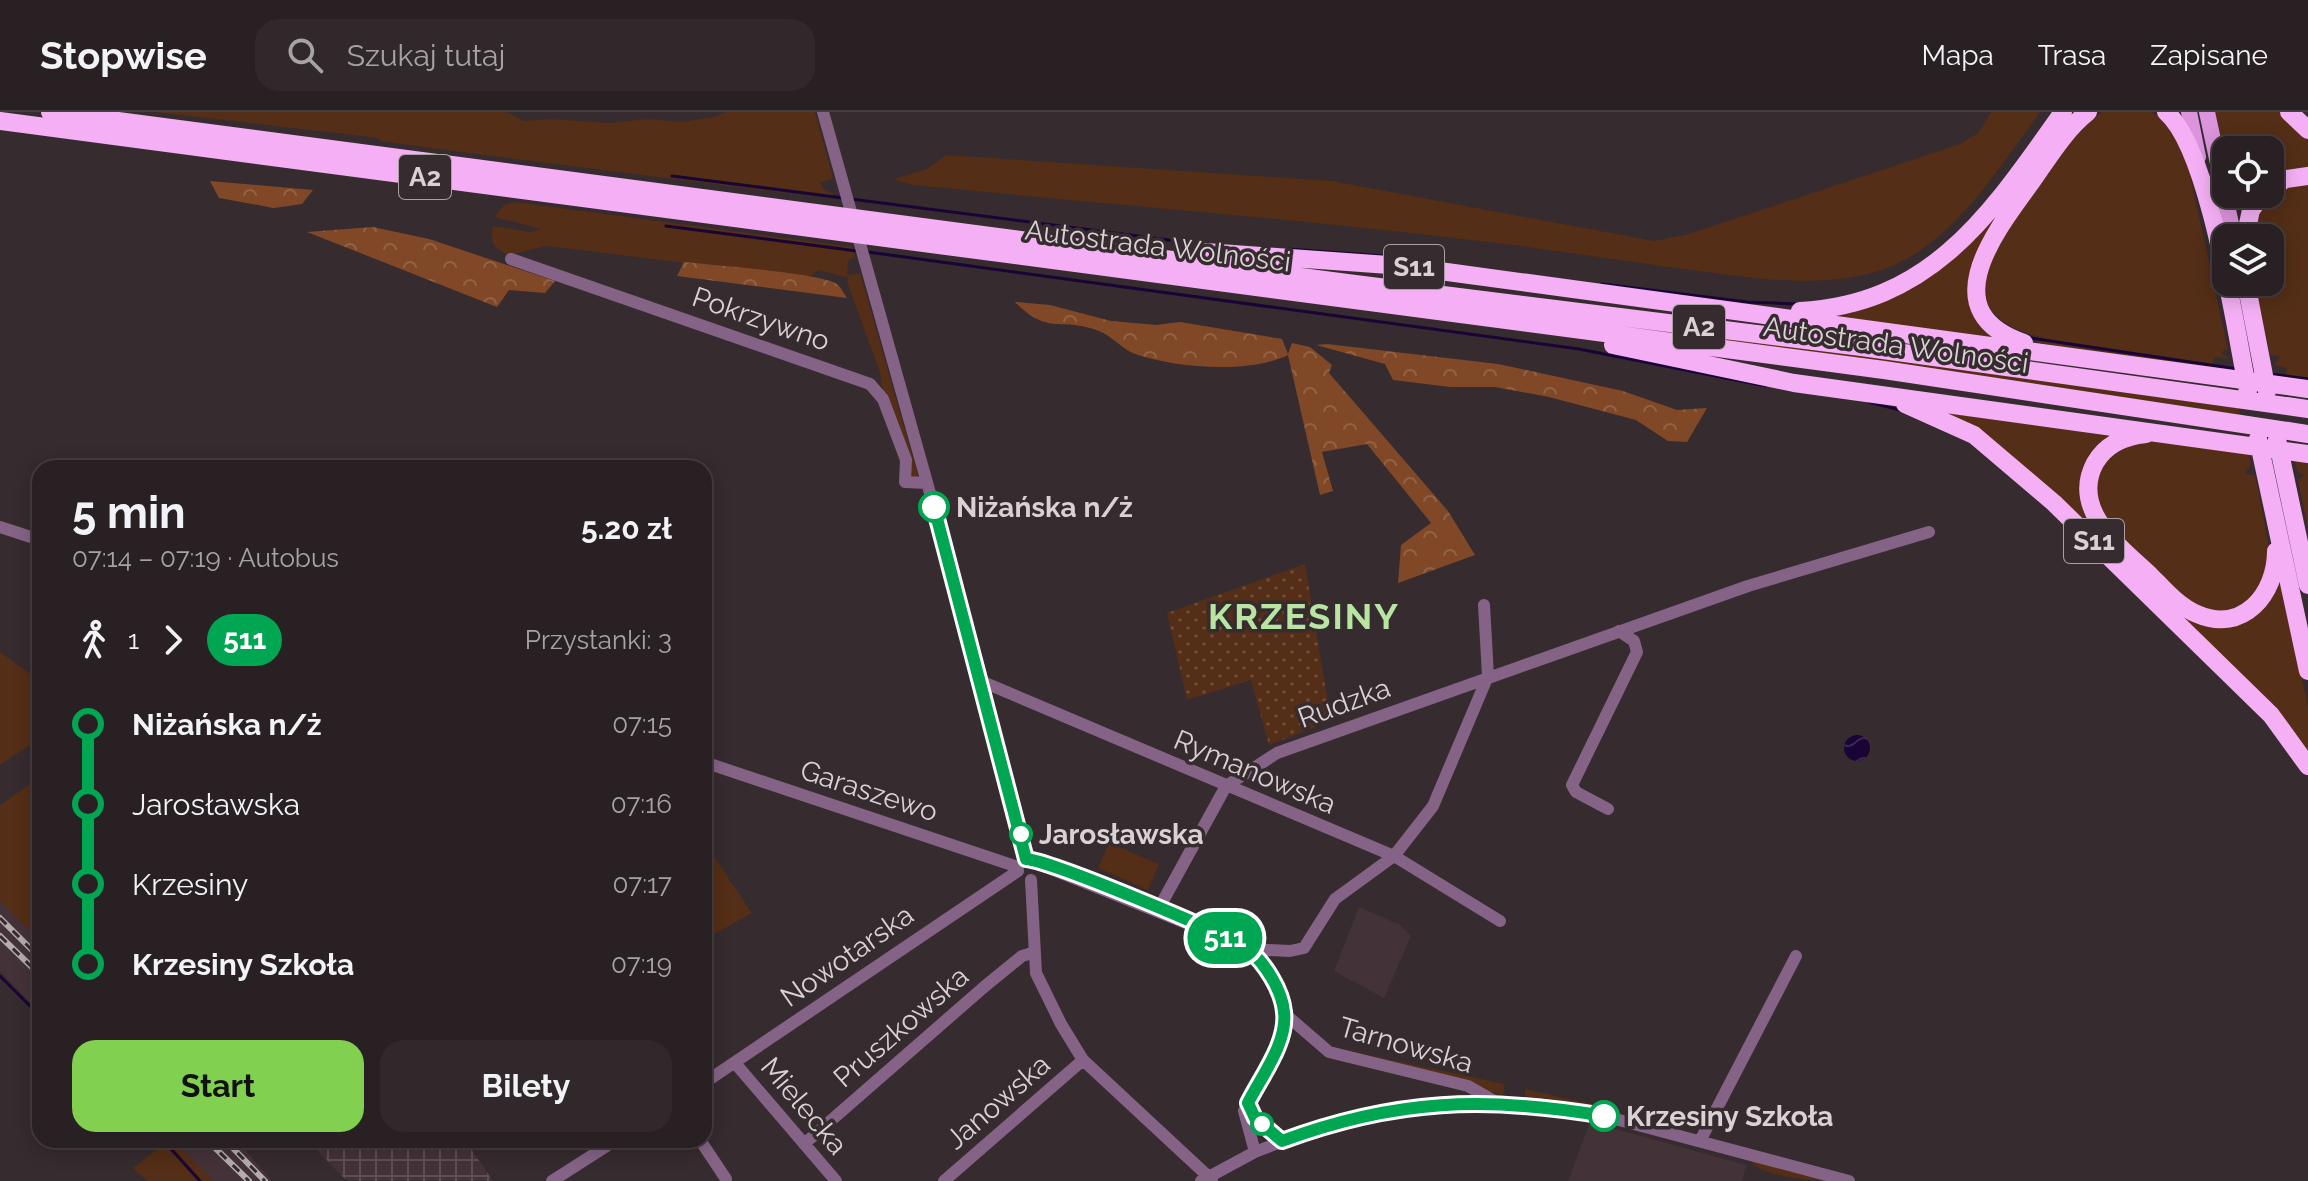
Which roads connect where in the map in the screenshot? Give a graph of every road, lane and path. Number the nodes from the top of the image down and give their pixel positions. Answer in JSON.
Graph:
{"nodes":[{"id":1,"x":50,"y":112,"type":"edge"},
{"id":2,"x":823,"y":112,"type":"edge"},
{"id":3,"x":2063,"y":112,"type":"edge"},
{"id":4,"x":2088,"y":112,"type":"edge"},
{"id":5,"x":2166,"y":112,"type":"edge"},
{"id":6,"x":2189,"y":112,"type":"edge"},
{"id":7,"x":2207,"y":112,"type":"edge"},
{"id":8,"x":2289,"y":112,"type":"edge"},
{"id":9,"x":0,"y":121,"type":"edge"},
{"id":10,"x":2308,"y":130,"type":"edge"},
{"id":11,"x":2202,"y":176,"type":"junction"},
{"id":12,"x":2308,"y":176,"type":"edge"},
{"id":13,"x":2284,"y":180,"type":"edge"},
{"id":14,"x":2231,"y":224,"type":"edge"},
{"id":15,"x":1090,"y":250,"type":"junction"},
{"id":16,"x":511,"y":259,"type":"dead end"},
{"id":17,"x":2248,"y":296,"type":"edge"},
{"id":18,"x":1737,"y":310,"type":"junction"},
{"id":19,"x":1497,"y":319,"type":"junction"},
{"id":20,"x":2082,"y":356,"type":"junction"},
{"id":21,"x":2308,"y":389,"type":"edge"},
{"id":22,"x":1843,"y":390,"type":"junction"},
{"id":23,"x":2308,"y":409,"type":"edge"},
{"id":24,"x":2173,"y":434,"type":"junction"},
{"id":25,"x":2308,"y":434,"type":"edge"},
{"id":26,"x":2308,"y":454,"type":"edge"},
{"id":27,"x":927,"y":483,"type":"junction"},
{"id":28,"x":2275,"y":516,"type":"junction"},
{"id":29,"x":0,"y":527,"type":"edge"},
{"id":30,"x":1929,"y":532,"type":"dead end"},
{"id":31,"x":32,"y":537,"type":"edge"},
{"id":32,"x":2308,"y":585,"type":"edge"},
{"id":33,"x":1484,"y":605,"type":"dead end"},
{"id":34,"x":1619,"y":631,"type":"junction"},
{"id":35,"x":2308,"y":671,"type":"edge"},
{"id":36,"x":1488,"y":676,"type":"junction"},
{"id":37,"x":983,"y":682,"type":"junction"},
{"id":38,"x":712,"y":765,"type":"edge"},
{"id":39,"x":2308,"y":766,"type":"edge"},
{"id":40,"x":1226,"y":786,"type":"junction"},
{"id":41,"x":1608,"y":809,"type":"dead end"},
{"id":42,"x":1394,"y":856,"type":"junction"},
{"id":43,"x":1025,"y":865,"type":"junction"},
{"id":44,"x":1158,"y":910,"type":"junction"},
{"id":45,"x":1500,"y":921,"type":"dead end"},
{"id":46,"x":1248,"y":949,"type":"junction"},
{"id":47,"x":1032,"y":953,"type":"junction"},
{"id":48,"x":1796,"y":956,"type":"dead end"},
{"id":49,"x":1285,"y":1014,"type":"junction"},
{"id":50,"x":1083,"y":1060,"type":"junction"},
{"id":51,"x":735,"y":1063,"type":"junction"},
{"id":52,"x":712,"y":1078,"type":"edge"},
{"id":53,"x":1496,"y":1102,"type":"junction"},
{"id":54,"x":1248,"y":1103,"type":"junction"},
{"id":55,"x":1282,"y":1141,"type":"junction"},
{"id":56,"x":1700,"y":1141,"type":"junction"},
{"id":57,"x":804,"y":1144,"type":"junction"},
{"id":58,"x":604,"y":1148,"type":"edge"},
{"id":59,"x":705,"y":1148,"type":"edge"},
{"id":60,"x":1255,"y":1152,"type":"junction"},
{"id":61,"x":726,"y":1179,"type":"dead end"},
{"id":62,"x":1207,"y":1179,"type":"edge"},
{"id":63,"x":552,"y":1181,"type":"edge"},
{"id":64,"x":836,"y":1181,"type":"edge"},
{"id":65,"x":944,"y":1181,"type":"edge"},
{"id":66,"x":1849,"y":1181,"type":"edge"}],
"edges":[{"from":1,"to":15,"type":"highway","name":"Autostrada Wolności","number":"A2"},
{"from":2,"to":27,"type":"street"},
{"from":3,"to":18,"type":"highway"},
{"from":4,"to":20,"type":"highway"},
{"from":5,"to":11,"type":"highway"},
{"from":6,"to":11,"type":"main road"},
{"from":7,"to":14,"type":"main road"},
{"from":8,"to":10,"type":"highway"},
{"from":9,"to":19,"type":"highway","name":"Autostrada Wolności","number":"A2"},
{"from":11,"to":28,"type":"highway"},
{"from":12,"to":13,"type":"highway"},
{"from":15,"to":18,"type":"highway","number":"S11"},
{"from":15,"to":23,"type":"highway","name":"Autostrada Wolności","number":"A2"},
{"from":16,"to":27,"type":"street","name":"Pokrzywno"},
{"from":17,"to":32,"type":"highway"},
{"from":18,"to":20,"type":"highway","number":"S11"},
{"from":19,"to":22,"type":"highway","number":"S11"},
{"from":19,"to":25,"type":"highway","name":"Autostrada Wolności","number":"A2"},
{"from":20,"to":21,"type":"highway","number":"S11"},
{"from":22,"to":24,"type":"highway"},
{"from":22,"to":39,"type":"highway","number":"S11"},
{"from":24,"to":26,"type":"highway"},
{"from":24,"to":28,"type":"highway"},
{"from":27,"to":37,"type":"street"},
{"from":28,"to":35,"type":"highway"},
{"from":29,"to":31,"type":"street"},
{"from":30,"to":34,"type":"street","name":"Rudzka"},
{"from":33,"to":36,"type":"street"},
{"from":34,"to":36,"type":"street","name":"Rudzka"},
{"from":34,"to":41,"type":"street"},
{"from":36,"to":40,"type":"street","name":"Rudzka"},
{"from":36,"to":42,"type":"street"},
{"from":37,"to":40,"type":"street","name":"Rymanowska"},
{"from":37,"to":43,"type":"street"},
{"from":38,"to":43,"type":"street","name":"Garaszewo"},
{"from":40,"to":42,"type":"street","name":"Rymanowska"},
{"from":40,"to":44,"type":"street","name":"Rudzka"},
{"from":42,"to":45,"type":"street","name":"Rymanowska"},
{"from":42,"to":46,"type":"street"},
{"from":43,"to":44,"type":"street","name":"Garaszewo"},
{"from":43,"to":47,"type":"street"},
{"from":43,"to":51,"type":"street","name":"Nowotarska"},
{"from":44,"to":46,"type":"street","name":"Garaszewo"},
{"from":46,"to":49,"type":"street","name":"Garaszewo"},
{"from":47,"to":50,"type":"street"},
{"from":47,"to":57,"type":"street","name":"Pruszkowska"},
{"from":48,"to":56,"type":"street"},
{"from":49,"to":53,"type":"street","name":"Tarnowska"},
{"from":49,"to":54,"type":"street"},
{"from":50,"to":62,"type":"street"},
{"from":50,"to":65,"type":"street","name":"Janowska"},
{"from":51,"to":52,"type":"street","name":"Nowotarska"},
{"from":51,"to":57,"type":"street","name":"Mielecka"},
{"from":53,"to":55,"type":"street"},
{"from":53,"to":56,"type":"street","name":"Tarnowska"},
{"from":54,"to":55,"type":"street"},
{"from":54,"to":60,"type":"street"},
{"from":55,"to":60,"type":"street"},
{"from":56,"to":66,"type":"street","name":"Tarnowska"},
{"from":57,"to":64,"type":"street","name":"Mielecka"},
{"from":58,"to":63,"type":"street"},
{"from":59,"to":61,"type":"street"},
{"from":60,"to":62,"type":"street"}]}
